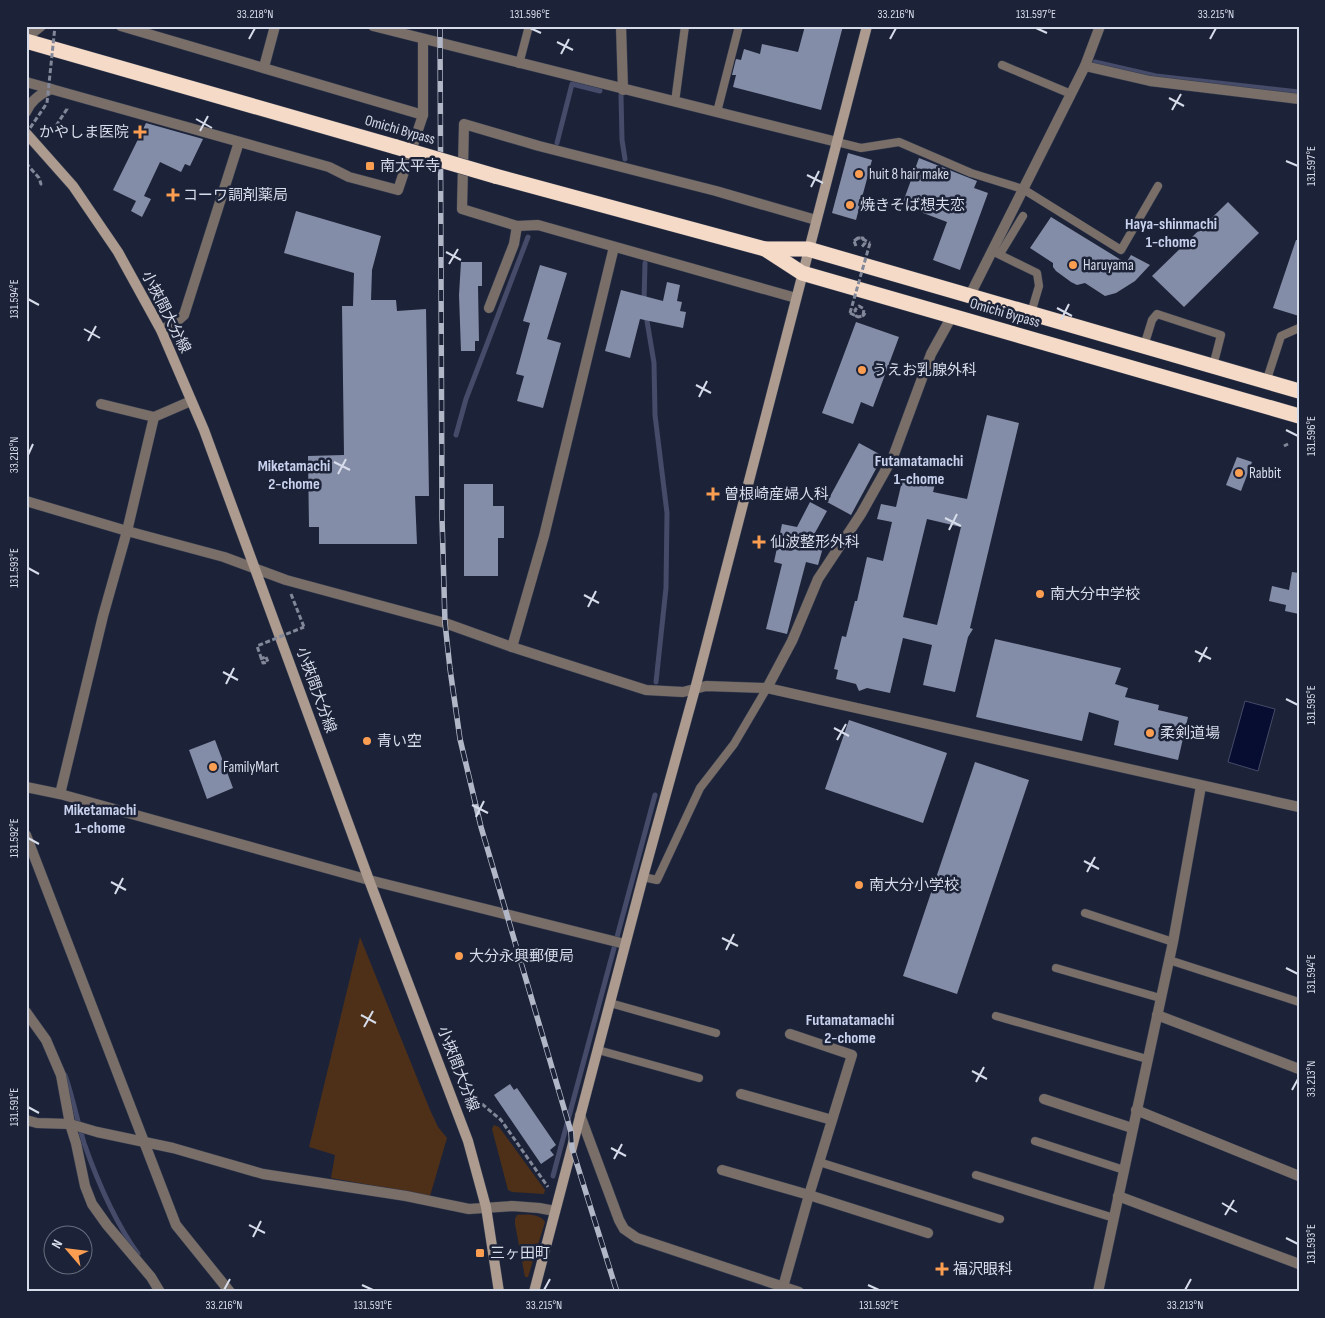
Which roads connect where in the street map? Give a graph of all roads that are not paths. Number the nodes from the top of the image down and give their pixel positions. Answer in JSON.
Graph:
{"nodes":[{"id":1,"x":41,"y":26,"type":"edge"},
{"id":2,"x":121,"y":26,"type":"edge"},
{"id":3,"x":275,"y":26,"type":"edge"},
{"id":4,"x":373,"y":26,"type":"edge"},
{"id":5,"x":529,"y":26,"type":"edge"},
{"id":6,"x":621,"y":26,"type":"edge"},
{"id":7,"x":685,"y":26,"type":"edge"},
{"id":8,"x":739,"y":26,"type":"edge"},
{"id":9,"x":867,"y":26,"type":"edge"},
{"id":10,"x":1100,"y":26,"type":"edge"},
{"id":11,"x":26,"y":39,"type":"edge"},
{"id":12,"x":423,"y":39,"type":"junction"},
{"id":13,"x":519,"y":64,"type":"junction"},
{"id":14,"x":1002,"y":65,"type":"dead end"},
{"id":15,"x":1085,"y":66,"type":"junction"},
{"id":16,"x":264,"y":67,"type":"junction"},
{"id":17,"x":26,"y":82,"type":"edge"},
{"id":18,"x":51,"y":89,"type":"junction"},
{"id":19,"x":622,"y":90,"type":"junction"},
{"id":20,"x":1071,"y":94,"type":"junction"},
{"id":21,"x":1299,"y":99,"type":"edge"},
{"id":22,"x":676,"y":102,"type":"junction"},
{"id":23,"x":26,"y":112,"type":"edge"},
{"id":24,"x":717,"y":112,"type":"junction"},
{"id":25,"x":423,"y":115,"type":"junction"},
{"id":26,"x":26,"y":134,"type":"edge"},
{"id":27,"x":239,"y":142,"type":"junction"},
{"id":28,"x":837,"y":142,"type":"junction"},
{"id":29,"x":1158,"y":186,"type":"dead end"},
{"id":30,"x":1023,"y":189,"type":"junction"},
{"id":31,"x":1023,"y":216,"type":"dead end"},
{"id":32,"x":816,"y":220,"type":"junction"},
{"id":33,"x":517,"y":226,"type":"junction"},
{"id":34,"x":614,"y":247,"type":"junction"},
{"id":35,"x":765,"y":249,"type":"junction"},
{"id":36,"x":808,"y":249,"type":"junction"},
{"id":37,"x":996,"y":252,"type":"junction"},
{"id":38,"x":802,"y":273,"type":"junction"},
{"id":39,"x":970,"y":295,"type":"junction"},
{"id":40,"x":796,"y":298,"type":"junction"},
{"id":41,"x":489,"y":308,"type":"dead end"},
{"id":42,"x":1032,"y":313,"type":"junction"},
{"id":43,"x":952,"y":316,"type":"junction"},
{"id":44,"x":1299,"y":328,"type":"edge"},
{"id":45,"x":161,"y":330,"type":"junction"},
{"id":46,"x":1144,"y":346,"type":"junction"},
{"id":47,"x":1213,"y":366,"type":"junction"},
{"id":48,"x":1266,"y":382,"type":"junction"},
{"id":49,"x":1299,"y":391,"type":"edge"},
{"id":50,"x":192,"y":401,"type":"junction"},
{"id":51,"x":101,"y":404,"type":"dead end"},
{"id":52,"x":1299,"y":416,"type":"edge"},
{"id":53,"x":154,"y":417,"type":"junction"},
{"id":54,"x":26,"y":501,"type":"edge"},
{"id":55,"x":127,"y":531,"type":"junction"},
{"id":56,"x":256,"y":568,"type":"junction"},
{"id":57,"x":512,"y":647,"type":"junction"},
{"id":58,"x":767,"y":688,"type":"junction"},
{"id":59,"x":695,"y":689,"type":"junction"},
{"id":60,"x":1201,"y":786,"type":"junction"},
{"id":61,"x":26,"y":787,"type":"edge"},
{"id":62,"x":60,"y":794,"type":"junction"},
{"id":63,"x":1299,"y":807,"type":"edge"},
{"id":64,"x":26,"y":835,"type":"edge"},
{"id":65,"x":643,"y":877,"type":"junction"},
{"id":66,"x":370,"y":880,"type":"junction"},
{"id":67,"x":1085,"y":913,"type":"dead end"},
{"id":68,"x":1172,"y":942,"type":"junction"},
{"id":69,"x":626,"y":944,"type":"junction"},
{"id":70,"x":1169,"y":960,"type":"junction"},
{"id":71,"x":1056,"y":968,"type":"dead end"},
{"id":72,"x":1160,"y":998,"type":"junction"},
{"id":73,"x":610,"y":1002,"type":"junction"},
{"id":74,"x":1299,"y":1002,"type":"edge"},
{"id":75,"x":26,"y":1012,"type":"edge"},
{"id":76,"x":996,"y":1016,"type":"dead end"},
{"id":77,"x":1156,"y":1016,"type":"junction"},
{"id":78,"x":716,"y":1033,"type":"dead end"},
{"id":79,"x":790,"y":1034,"type":"dead end"},
{"id":80,"x":598,"y":1050,"type":"junction"},
{"id":81,"x":1147,"y":1059,"type":"junction"},
{"id":82,"x":1299,"y":1069,"type":"edge"},
{"id":83,"x":699,"y":1078,"type":"dead end"},
{"id":84,"x":741,"y":1094,"type":"dead end"},
{"id":85,"x":1044,"y":1099,"type":"dead end"},
{"id":86,"x":1136,"y":1110,"type":"junction"},
{"id":87,"x":580,"y":1115,"type":"junction"},
{"id":88,"x":26,"y":1120,"type":"edge"},
{"id":89,"x":832,"y":1120,"type":"junction"},
{"id":90,"x":70,"y":1124,"type":"junction"},
{"id":91,"x":1132,"y":1128,"type":"junction"},
{"id":92,"x":143,"y":1141,"type":"junction"},
{"id":93,"x":1035,"y":1141,"type":"dead end"},
{"id":94,"x":819,"y":1162,"type":"junction"},
{"id":95,"x":722,"y":1170,"type":"dead end"},
{"id":96,"x":1124,"y":1170,"type":"junction"},
{"id":97,"x":976,"y":1175,"type":"dead end"},
{"id":98,"x":1299,"y":1176,"type":"edge"},
{"id":99,"x":809,"y":1195,"type":"junction"},
{"id":100,"x":1118,"y":1196,"type":"junction"},
{"id":101,"x":486,"y":1207,"type":"junction"},
{"id":102,"x":555,"y":1211,"type":"junction"},
{"id":103,"x":1114,"y":1218,"type":"junction"},
{"id":104,"x":1000,"y":1219,"type":"dead end"},
{"id":105,"x":928,"y":1233,"type":"dead end"},
{"id":106,"x":1299,"y":1264,"type":"edge"},
{"id":107,"x":783,"y":1287,"type":"junction"},
{"id":108,"x":795,"y":1291,"type":"edge"},
{"id":109,"x":160,"y":1292,"type":"edge"},
{"id":110,"x":230,"y":1292,"type":"edge"},
{"id":111,"x":499,"y":1292,"type":"edge"},
{"id":112,"x":534,"y":1292,"type":"edge"},
{"id":113,"x":1098,"y":1292,"type":"edge"}],
"edges":[{"from":1,"to":11,"type":"street"},
{"from":2,"to":16,"type":"street"},
{"from":3,"to":16,"type":"street"},
{"from":4,"to":12,"type":"street"},
{"from":5,"to":13,"type":"lane"},
{"from":6,"to":19,"type":"street"},
{"from":7,"to":22,"type":"lane"},
{"from":8,"to":24,"type":"lane"},
{"from":9,"to":28,"type":"street"},
{"from":10,"to":15,"type":"street"},
{"from":11,"to":35,"type":"highway","name":"Omichi Bypass","bridge":true},
{"from":12,"to":13,"type":"street"},
{"from":12,"to":25,"type":"street"},
{"from":13,"to":19,"type":"street"},
{"from":14,"to":20,"type":"lane"},
{"from":15,"to":20,"type":"street"},
{"from":15,"to":21,"type":"street"},
{"from":16,"to":25,"type":"street"},
{"from":17,"to":18,"type":"street"},
{"from":18,"to":23,"type":"street"},
{"from":18,"to":27,"type":"street"},
{"from":19,"to":22,"type":"street"},
{"from":20,"to":30,"type":"street"},
{"from":22,"to":24,"type":"street"},
{"from":24,"to":28,"type":"street"},
{"from":25,"to":27,"type":"street"},
{"from":26,"to":45,"type":"street","name":"小挾間大分線"},
{"from":27,"to":45,"type":"street"},
{"from":28,"to":30,"type":"lane"},
{"from":28,"to":32,"type":"street"},
{"from":29,"to":30,"type":"lane"},
{"from":30,"to":37,"type":"street"},
{"from":31,"to":37,"type":"lane"},
{"from":32,"to":33,"type":"street"},
{"from":32,"to":36,"type":"street"},
{"from":33,"to":34,"type":"street"},
{"from":33,"to":41,"type":"street"},
{"from":34,"to":40,"type":"street"},
{"from":34,"to":57,"type":"street"},
{"from":35,"to":36,"type":"highway","name":"Omichi Bypass"},
{"from":35,"to":38,"type":"highway","name":"Omichi Bypass"},
{"from":36,"to":38,"type":"street"},
{"from":36,"to":39,"type":"highway","name":"Omichi Bypass"},
{"from":37,"to":39,"type":"street"},
{"from":37,"to":42,"type":"lane"},
{"from":38,"to":40,"type":"street"},
{"from":38,"to":43,"type":"highway","name":"Omichi Bypass"},
{"from":39,"to":42,"type":"highway","name":"Omichi Bypass"},
{"from":40,"to":59,"type":"street"},
{"from":42,"to":46,"type":"highway","name":"Omichi Bypass"},
{"from":43,"to":52,"type":"highway","name":"Omichi Bypass"},
{"from":43,"to":58,"type":"street"},
{"from":44,"to":48,"type":"lane"},
{"from":45,"to":50,"type":"street","name":"小挾間大分線"},
{"from":46,"to":47,"type":"highway","name":"Omichi Bypass"},
{"from":46,"to":47,"type":"lane"},
{"from":47,"to":48,"type":"highway","name":"Omichi Bypass"},
{"from":48,"to":49,"type":"highway","name":"Omichi Bypass"},
{"from":50,"to":53,"type":"street"},
{"from":50,"to":56,"type":"street","name":"小挾間大分線"},
{"from":51,"to":53,"type":"street"},
{"from":53,"to":55,"type":"street"},
{"from":54,"to":55,"type":"street"},
{"from":55,"to":56,"type":"street"},
{"from":55,"to":62,"type":"street"},
{"from":56,"to":57,"type":"street"},
{"from":56,"to":66,"type":"street","name":"小挾間大分線"},
{"from":57,"to":59,"type":"street"},
{"from":58,"to":59,"type":"street"},
{"from":58,"to":60,"type":"street"},
{"from":58,"to":65,"type":"lane"},
{"from":59,"to":65,"type":"street"},
{"from":60,"to":63,"type":"street"},
{"from":60,"to":68,"type":"street"},
{"from":61,"to":62,"type":"street"},
{"from":62,"to":66,"type":"street"},
{"from":64,"to":92,"type":"street"},
{"from":65,"to":69,"type":"street"},
{"from":66,"to":69,"type":"street"},
{"from":66,"to":101,"type":"street","name":"小挾間大分線"},
{"from":67,"to":68,"type":"lane"},
{"from":68,"to":70,"type":"street"},
{"from":69,"to":73,"type":"street"},
{"from":70,"to":72,"type":"street"},
{"from":70,"to":74,"type":"lane"},
{"from":71,"to":72,"type":"lane"},
{"from":72,"to":77,"type":"street"},
{"from":73,"to":78,"type":"lane"},
{"from":73,"to":80,"type":"street"},
{"from":75,"to":90,"type":"street"},
{"from":76,"to":81,"type":"lane"},
{"from":77,"to":81,"type":"street"},
{"from":77,"to":82,"type":"street"},
{"from":79,"to":89,"type":"street"},
{"from":80,"to":83,"type":"lane"},
{"from":80,"to":87,"type":"street"},
{"from":81,"to":86,"type":"street"},
{"from":84,"to":89,"type":"street"},
{"from":85,"to":91,"type":"street"},
{"from":86,"to":91,"type":"street"},
{"from":86,"to":98,"type":"street"},
{"from":87,"to":102,"type":"street"},
{"from":87,"to":107,"type":"street"},
{"from":88,"to":90,"type":"street"},
{"from":89,"to":94,"type":"street"},
{"from":90,"to":92,"type":"street"},
{"from":90,"to":109,"type":"street"},
{"from":91,"to":96,"type":"street"},
{"from":92,"to":101,"type":"street"},
{"from":92,"to":110,"type":"street"},
{"from":93,"to":96,"type":"lane"},
{"from":94,"to":99,"type":"street"},
{"from":94,"to":104,"type":"lane"},
{"from":95,"to":99,"type":"street"},
{"from":96,"to":100,"type":"street"},
{"from":97,"to":103,"type":"lane"},
{"from":99,"to":105,"type":"street"},
{"from":99,"to":107,"type":"street"},
{"from":100,"to":103,"type":"street"},
{"from":100,"to":106,"type":"street"},
{"from":101,"to":102,"type":"street"},
{"from":101,"to":111,"type":"street","name":"小挾間大分線"},
{"from":102,"to":112,"type":"street"},
{"from":103,"to":113,"type":"street"},
{"from":107,"to":108,"type":"street"}]}
